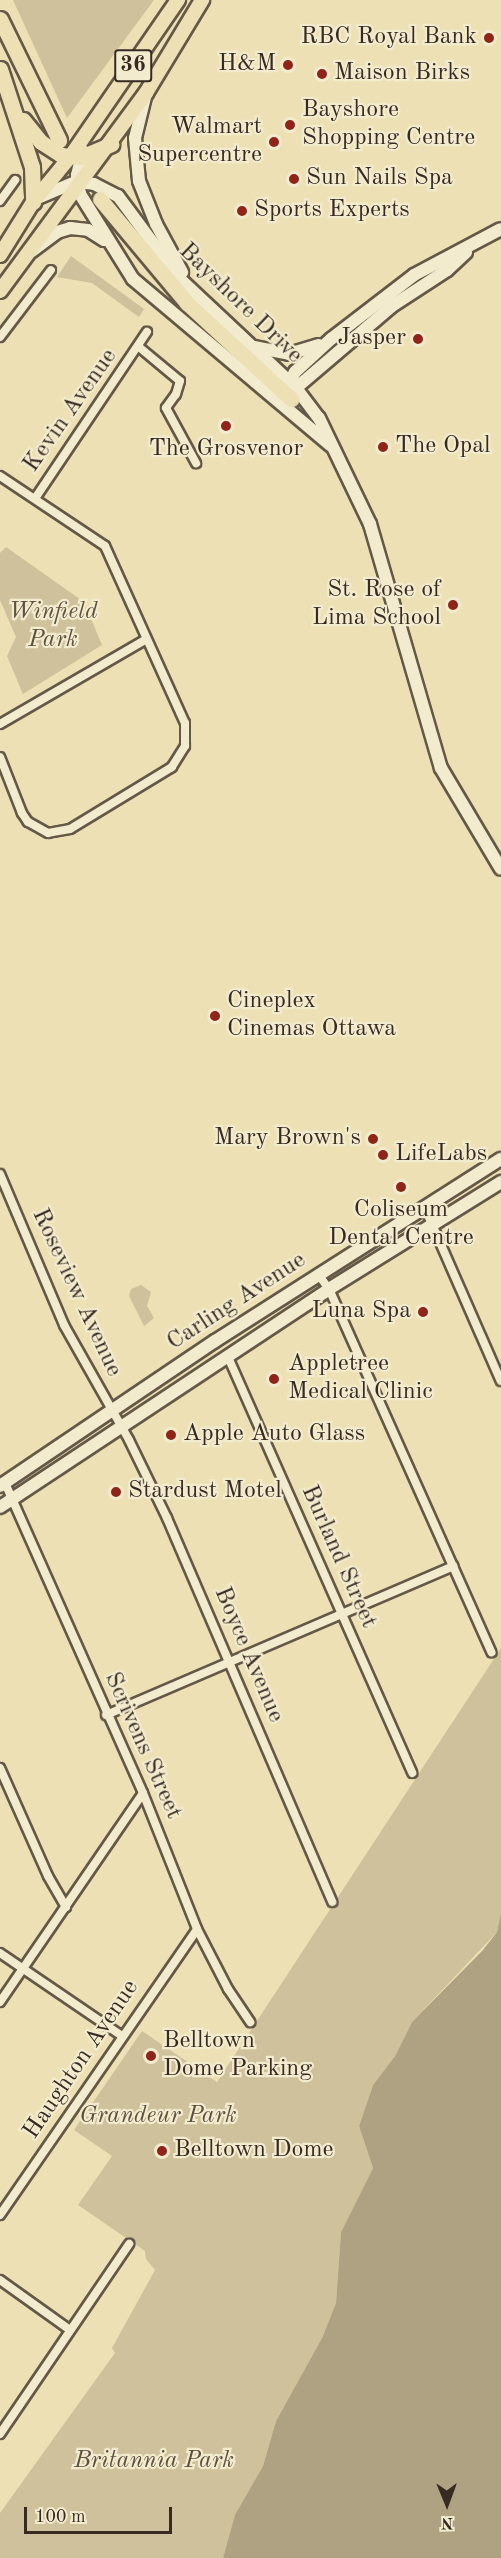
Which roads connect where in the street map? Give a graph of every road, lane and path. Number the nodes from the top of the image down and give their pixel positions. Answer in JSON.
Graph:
{"nodes":[{"id":1,"x":178,"y":0,"type":"edge"},
{"id":2,"x":202,"y":0,"type":"edge"},
{"id":3,"x":0,"y":19,"type":"edge"},
{"id":4,"x":0,"y":69,"type":"edge"},
{"id":5,"x":146,"y":93,"type":"junction"},
{"id":6,"x":15,"y":107,"type":"junction"},
{"id":7,"x":59,"y":140,"type":"dead end"},
{"id":8,"x":111,"y":144,"type":"junction"},
{"id":9,"x":76,"y":157,"type":"junction"},
{"id":10,"x":15,"y":180,"type":"dead end"},
{"id":11,"x":79,"y":185,"type":"junction"},
{"id":12,"x":100,"y":199,"type":"dead end"},
{"id":13,"x":0,"y":201,"type":"edge"},
{"id":14,"x":33,"y":202,"type":"junction"},
{"id":15,"x":501,"y":229,"type":"edge"},
{"id":16,"x":472,"y":247,"type":"junction"},
{"id":17,"x":111,"y":248,"type":"junction"},
{"id":18,"x":30,"y":252,"type":"junction"},
{"id":19,"x":0,"y":255,"type":"edge"},
{"id":20,"x":51,"y":270,"type":"dead end"},
{"id":21,"x":0,"y":291,"type":"edge"},
{"id":22,"x":194,"y":291,"type":"junction"},
{"id":23,"x":147,"y":332,"type":"dead end"},
{"id":24,"x":0,"y":337,"type":"edge"},
{"id":25,"x":331,"y":339,"type":"junction"},
{"id":26,"x":253,"y":346,"type":"junction"},
{"id":27,"x":139,"y":347,"type":"junction"},
{"id":28,"x":291,"y":389,"type":"junction"},
{"id":29,"x":308,"y":424,"type":"junction"},
{"id":30,"x":335,"y":450,"type":"junction"},
{"id":31,"x":196,"y":463,"type":"dead end"},
{"id":32,"x":0,"y":476,"type":"edge"},
{"id":33,"x":36,"y":497,"type":"junction"},
{"id":34,"x":145,"y":640,"type":"junction"},
{"id":35,"x":0,"y":724,"type":"edge"},
{"id":36,"x":0,"y":757,"type":"edge"},
{"id":37,"x":501,"y":869,"type":"edge"},
{"id":38,"x":501,"y":1159,"type":"edge"},
{"id":39,"x":0,"y":1174,"type":"edge"},
{"id":40,"x":501,"y":1182,"type":"edge"},
{"id":41,"x":424,"y":1206,"type":"junction"},
{"id":42,"x":433,"y":1225,"type":"junction"},
{"id":43,"x":318,"y":1274,"type":"junction"},
{"id":44,"x":328,"y":1289,"type":"junction"},
{"id":45,"x":228,"y":1357,"type":"junction"},
{"id":46,"x":501,"y":1381,"type":"edge"},
{"id":47,"x":109,"y":1410,"type":"junction"},
{"id":48,"x":121,"y":1427,"type":"junction"},
{"id":49,"x":2,"y":1485,"type":"edge"},
{"id":50,"x":14,"y":1498,"type":"junction"},
{"id":51,"x":0,"y":1507,"type":"edge"},
{"id":52,"x":453,"y":1566,"type":"junction"},
{"id":53,"x":342,"y":1614,"type":"junction"},
{"id":54,"x":491,"y":1652,"type":"dead end"},
{"id":55,"x":229,"y":1660,"type":"junction"},
{"id":56,"x":106,"y":1715,"type":"junction"},
{"id":57,"x":0,"y":1768,"type":"edge"},
{"id":58,"x":412,"y":1773,"type":"dead end"},
{"id":59,"x":142,"y":1793,"type":"junction"},
{"id":60,"x":332,"y":1902,"type":"dead end"},
{"id":61,"x":66,"y":1907,"type":"junction"},
{"id":62,"x":197,"y":1929,"type":"junction"},
{"id":63,"x":0,"y":1953,"type":"edge"},
{"id":64,"x":24,"y":1969,"type":"junction"},
{"id":65,"x":0,"y":2002,"type":"edge"},
{"id":66,"x":250,"y":2022,"type":"dead end"},
{"id":67,"x":122,"y":2036,"type":"junction"},
{"id":68,"x":0,"y":2215,"type":"edge"},
{"id":69,"x":129,"y":2244,"type":"dead end"},
{"id":70,"x":0,"y":2280,"type":"edge"},
{"id":71,"x":70,"y":2330,"type":"junction"},
{"id":72,"x":0,"y":2434,"type":"edge"}],
"edges":[{"from":1,"to":9,"type":"main road","number":"36"},
{"from":2,"to":5,"type":"main road","number":"36"},
{"from":3,"to":7,"type":"highway"},
{"from":4,"to":6,"type":"highway"},
{"from":5,"to":8,"type":"main road","number":"36"},
{"from":5,"to":22,"type":"main road"},
{"from":6,"to":9,"type":"highway"},
{"from":6,"to":14,"type":"highway"},
{"from":8,"to":9,"type":"highway"},
{"from":8,"to":11,"type":"main road","number":"36"},
{"from":9,"to":11,"type":"main road"},
{"from":9,"to":14,"type":"main road","number":"36"},
{"from":10,"to":13,"type":"street"},
{"from":11,"to":14,"type":"main road"},
{"from":11,"to":17,"type":"main road","name":"Bayshore Drive"},
{"from":11,"to":18,"type":"main road","number":"36"},
{"from":11,"to":22,"type":"main road","name":"Bayshore Drive"},
{"from":12,"to":28,"type":"highway"},
{"from":14,"to":19,"type":"main road","number":"36"},
{"from":15,"to":16,"type":"main road"},
{"from":16,"to":25,"type":"main road"},
{"from":16,"to":28,"type":"main road"},
{"from":17,"to":18,"type":"main road"},
{"from":17,"to":29,"type":"main road","name":"Bayshore Drive"},
{"from":18,"to":21,"type":"main road","number":"36"},
{"from":20,"to":24,"type":"street"},
{"from":22,"to":26,"type":"main road","name":"Bayshore Drive"},
{"from":23,"to":27,"type":"street","name":"Kevin Avenue"},
{"from":25,"to":26,"type":"main road"},
{"from":25,"to":28,"type":"main road"},
{"from":26,"to":28,"type":"main road","name":"Bayshore Drive"},
{"from":27,"to":31,"type":"street","name":"Kevin Avenue"},
{"from":27,"to":33,"type":"street","name":"Kevin Avenue"},
{"from":28,"to":29,"type":"main road"},
{"from":28,"to":30,"type":"main road","name":"Bayshore Drive"},
{"from":29,"to":30,"type":"main road","name":"Bayshore Drive"},
{"from":30,"to":37,"type":"main road","name":"Bayshore Drive"},
{"from":32,"to":33,"type":"street"},
{"from":33,"to":34,"type":"street"},
{"from":34,"to":35,"type":"street"},
{"from":34,"to":36,"type":"street"},
{"from":38,"to":41,"type":"main road","name":"Carling Avenue"},
{"from":39,"to":47,"type":"street","name":"Roseview Avenue"},
{"from":40,"to":42,"type":"main road","name":"Carling Avenue"},
{"from":41,"to":42,"type":"street"},
{"from":41,"to":43,"type":"main road","name":"Carling Avenue"},
{"from":42,"to":44,"type":"main road","name":"Carling Avenue"},
{"from":42,"to":46,"type":"street"},
{"from":43,"to":44,"type":"street"},
{"from":43,"to":47,"type":"main road","name":"Carling Avenue"},
{"from":44,"to":45,"type":"main road","name":"Carling Avenue"},
{"from":44,"to":52,"type":"street"},
{"from":45,"to":48,"type":"main road","name":"Carling Avenue"},
{"from":45,"to":53,"type":"street","name":"Burland Street"},
{"from":47,"to":48,"type":"street","name":"Roseview Avenue"},
{"from":47,"to":49,"type":"main road","name":"Carling Avenue"},
{"from":48,"to":50,"type":"main road","name":"Carling Avenue"},
{"from":48,"to":55,"type":"street","name":"Boyce Avenue"},
{"from":49,"to":50,"type":"street","name":"Scrivens Street"},
{"from":50,"to":51,"type":"main road","name":"Carling Avenue"},
{"from":50,"to":56,"type":"street","name":"Scrivens Street"},
{"from":52,"to":53,"type":"street"},
{"from":52,"to":54,"type":"street"},
{"from":53,"to":55,"type":"street"},
{"from":53,"to":58,"type":"street","name":"Burland Street"},
{"from":55,"to":56,"type":"street"},
{"from":55,"to":60,"type":"street","name":"Boyce Avenue"},
{"from":56,"to":59,"type":"street","name":"Scrivens Street"},
{"from":57,"to":61,"type":"street"},
{"from":59,"to":61,"type":"street"},
{"from":59,"to":62,"type":"street","name":"Scrivens Street"},
{"from":61,"to":64,"type":"street"},
{"from":62,"to":66,"type":"street","name":"Scrivens Street"},
{"from":62,"to":67,"type":"street","name":"Haughton Avenue"},
{"from":63,"to":64,"type":"street"},
{"from":64,"to":65,"type":"street"},
{"from":64,"to":67,"type":"street"},
{"from":67,"to":68,"type":"street","name":"Haughton Avenue"},
{"from":69,"to":71,"type":"street"},
{"from":70,"to":71,"type":"street"},
{"from":71,"to":72,"type":"street"}]}
